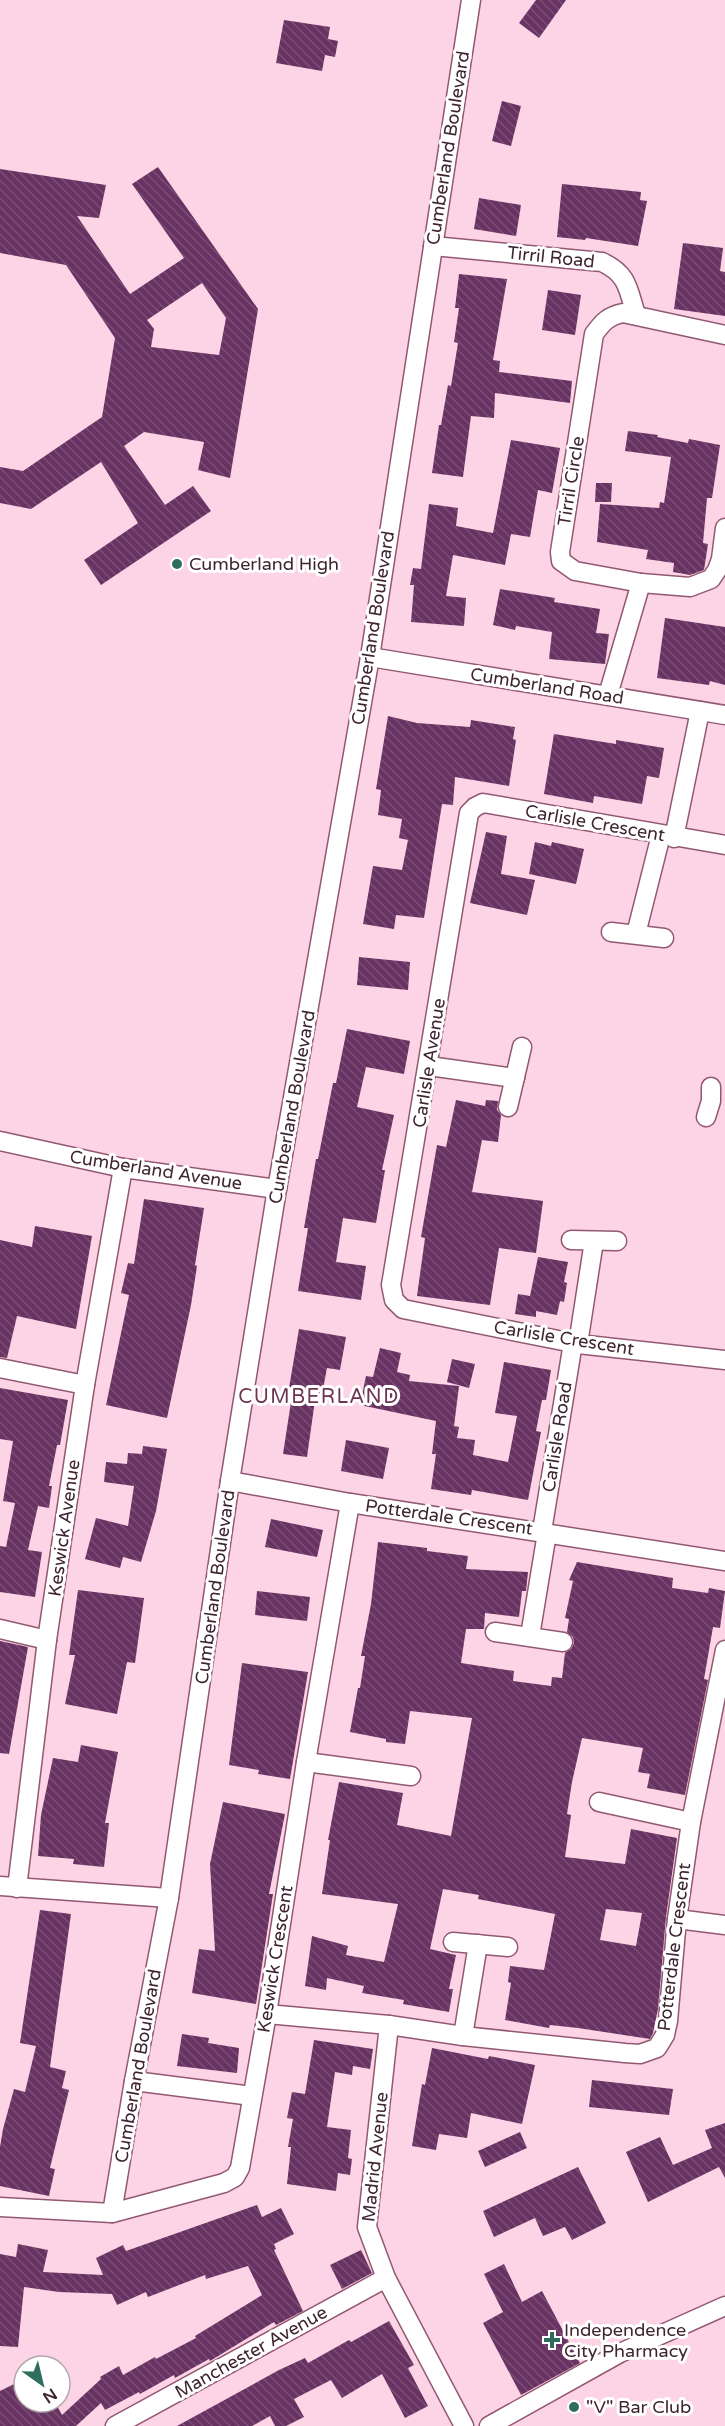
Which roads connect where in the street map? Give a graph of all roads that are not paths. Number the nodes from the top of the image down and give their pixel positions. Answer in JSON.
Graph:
{"nodes":[{"id":1,"x":471,"y":0,"type":"edge"},
{"id":2,"x":433,"y":246,"type":"junction"},
{"id":3,"x":636,"y":315,"type":"junction"},
{"id":4,"x":725,"y":335,"type":"edge"},
{"id":5,"x":725,"y":528,"type":"edge"},
{"id":6,"x":641,"y":583,"type":"junction"},
{"id":7,"x":370,"y":657,"type":"junction"},
{"id":8,"x":608,"y":695,"type":"junction"},
{"id":9,"x":700,"y":711,"type":"junction"},
{"id":10,"x":725,"y":715,"type":"edge"},
{"id":11,"x":470,"y":813,"type":"joint"},
{"id":12,"x":667,"y":836,"type":"junction"},
{"id":13,"x":725,"y":845,"type":"edge"},
{"id":14,"x":611,"y":932,"type":"dead end"},
{"id":15,"x":636,"y":934,"type":"junction"},
{"id":16,"x":664,"y":938,"type":"dead end"},
{"id":17,"x":522,"y":1047,"type":"dead end"},
{"id":18,"x":429,"y":1066,"type":"junction"},
{"id":19,"x":515,"y":1078,"type":"junction"},
{"id":20,"x":508,"y":1107,"type":"dead end"},
{"id":21,"x":0,"y":1141,"type":"edge"},
{"id":22,"x":123,"y":1168,"type":"junction"},
{"id":23,"x":277,"y":1189,"type":"junction"},
{"id":24,"x":571,"y":1240,"type":"dead end"},
{"id":25,"x":594,"y":1241,"type":"junction"},
{"id":26,"x":617,"y":1241,"type":"dead end"},
{"id":27,"x":403,"y":1309,"type":"joint"},
{"id":28,"x":575,"y":1343,"type":"junction"},
{"id":29,"x":725,"y":1360,"type":"edge"},
{"id":30,"x":0,"y":1368,"type":"edge"},
{"id":31,"x":85,"y":1385,"type":"junction"},
{"id":32,"x":230,"y":1481,"type":"junction"},
{"id":33,"x":350,"y":1503,"type":"junction"},
{"id":34,"x":544,"y":1532,"type":"junction"},
{"id":35,"x":725,"y":1561,"type":"edge"},
{"id":36,"x":0,"y":1629,"type":"edge"},
{"id":37,"x":495,"y":1632,"type":"dead end"},
{"id":38,"x":530,"y":1636,"type":"junction"},
{"id":39,"x":47,"y":1640,"type":"junction"},
{"id":40,"x":563,"y":1642,"type":"dead end"},
{"id":41,"x":725,"y":1650,"type":"edge"},
{"id":42,"x":306,"y":1762,"type":"junction"},
{"id":43,"x":411,"y":1776,"type":"dead end"},
{"id":44,"x":599,"y":1802,"type":"dead end"},
{"id":45,"x":691,"y":1822,"type":"junction"},
{"id":46,"x":8,"y":1887,"type":"edge"},
{"id":47,"x":169,"y":1898,"type":"junction"},
{"id":48,"x":677,"y":1919,"type":"junction"},
{"id":49,"x":725,"y":1925,"type":"edge"},
{"id":50,"x":453,"y":1942,"type":"dead end"},
{"id":51,"x":478,"y":1944,"type":"junction"},
{"id":52,"x":508,"y":1947,"type":"dead end"},
{"id":53,"x":267,"y":2014,"type":"junction"},
{"id":54,"x":389,"y":2025,"type":"junction"},
{"id":55,"x":463,"y":2036,"type":"junction"},
{"id":56,"x":134,"y":2081,"type":"junction"},
{"id":57,"x":252,"y":2096,"type":"junction"},
{"id":58,"x":0,"y":2207,"type":"edge"},
{"id":59,"x":112,"y":2213,"type":"junction"},
{"id":60,"x":386,"y":2278,"type":"junction"},
{"id":61,"x":725,"y":2306,"type":"edge"},
{"id":62,"x":115,"y":2426,"type":"edge"},
{"id":63,"x":464,"y":2426,"type":"edge"},
{"id":64,"x":489,"y":2426,"type":"edge"}],
"edges":[{"from":1,"to":2,"type":"street","name":"Cumberland Boulevard"},
{"from":2,"to":3,"type":"street","name":"Tirril Road"},
{"from":2,"to":7,"type":"street","name":"Cumberland Boulevard"},
{"from":3,"to":4,"type":"street","name":"Tirril Circle"},
{"from":3,"to":6,"type":"street","name":"Tirril Circle"},
{"from":5,"to":6,"type":"street","name":"Tirril Circle"},
{"from":6,"to":8,"type":"street"},
{"from":7,"to":8,"type":"street","name":"Cumberland Road"},
{"from":7,"to":23,"type":"street","name":"Cumberland Boulevard"},
{"from":8,"to":9,"type":"street","name":"Cumberland Road"},
{"from":9,"to":10,"type":"street","name":"Cumberland Road"},
{"from":9,"to":12,"type":"street"},
{"from":11,"to":12,"type":"street","name":"Carlisle Crescent"},
{"from":11,"to":18,"type":"street","name":"Carlisle Avenue"},
{"from":12,"to":13,"type":"street","name":"Carlisle Crescent"},
{"from":12,"to":15,"type":"street"},
{"from":14,"to":15,"type":"street"},
{"from":15,"to":16,"type":"street"},
{"from":17,"to":19,"type":"street"},
{"from":18,"to":19,"type":"street"},
{"from":18,"to":27,"type":"street","name":"Carlisle Avenue"},
{"from":19,"to":20,"type":"street"},
{"from":21,"to":22,"type":"street","name":"Cumberland Avenue"},
{"from":22,"to":23,"type":"street","name":"Cumberland Avenue"},
{"from":22,"to":31,"type":"street","name":"Keswick Avenue"},
{"from":23,"to":32,"type":"street","name":"Cumberland Boulevard"},
{"from":24,"to":25,"type":"street"},
{"from":25,"to":26,"type":"street"},
{"from":25,"to":28,"type":"street","name":"Carlisle Road"},
{"from":27,"to":28,"type":"street","name":"Carlisle Crescent"},
{"from":28,"to":29,"type":"street","name":"Carlisle Crescent"},
{"from":28,"to":34,"type":"street","name":"Carlisle Road"},
{"from":30,"to":31,"type":"street"},
{"from":31,"to":39,"type":"street","name":"Keswick Avenue"},
{"from":32,"to":33,"type":"street","name":"Potterdale Crescent"},
{"from":32,"to":47,"type":"street","name":"Cumberland Boulevard"},
{"from":33,"to":34,"type":"street","name":"Potterdale Crescent"},
{"from":33,"to":42,"type":"street","name":"Keswick Crescent"},
{"from":34,"to":35,"type":"street","name":"Potterdale Crescent"},
{"from":34,"to":38,"type":"street","name":"Carlisle Road"},
{"from":36,"to":39,"type":"street"},
{"from":37,"to":38,"type":"street"},
{"from":38,"to":40,"type":"street"},
{"from":39,"to":46,"type":"street","name":"Keswick Avenue"},
{"from":41,"to":45,"type":"street","name":"Potterdale Crescent"},
{"from":42,"to":43,"type":"street"},
{"from":42,"to":53,"type":"street","name":"Keswick Crescent"},
{"from":44,"to":45,"type":"street"},
{"from":45,"to":48,"type":"street","name":"Potterdale Crescent"},
{"from":46,"to":47,"type":"street"},
{"from":47,"to":56,"type":"street","name":"Cumberland Boulevard"},
{"from":48,"to":49,"type":"street"},
{"from":48,"to":55,"type":"street","name":"Potterdale Crescent"},
{"from":50,"to":51,"type":"street"},
{"from":51,"to":52,"type":"street"},
{"from":51,"to":55,"type":"street"},
{"from":53,"to":54,"type":"street"},
{"from":53,"to":57,"type":"street","name":"Keswick Crescent"},
{"from":54,"to":55,"type":"street","name":"Potterdale Crescent"},
{"from":54,"to":60,"type":"street","name":"Madrid Avenue"},
{"from":56,"to":57,"type":"street"},
{"from":56,"to":59,"type":"street","name":"Cumberland Boulevard"},
{"from":57,"to":59,"type":"street","name":"Keswick Crescent"},
{"from":58,"to":59,"type":"street","name":"Keswick Crescent"},
{"from":60,"to":62,"type":"street","name":"Manchester Avenue"},
{"from":60,"to":63,"type":"street","name":"Madrid Avenue"},
{"from":61,"to":64,"type":"street"}]}
